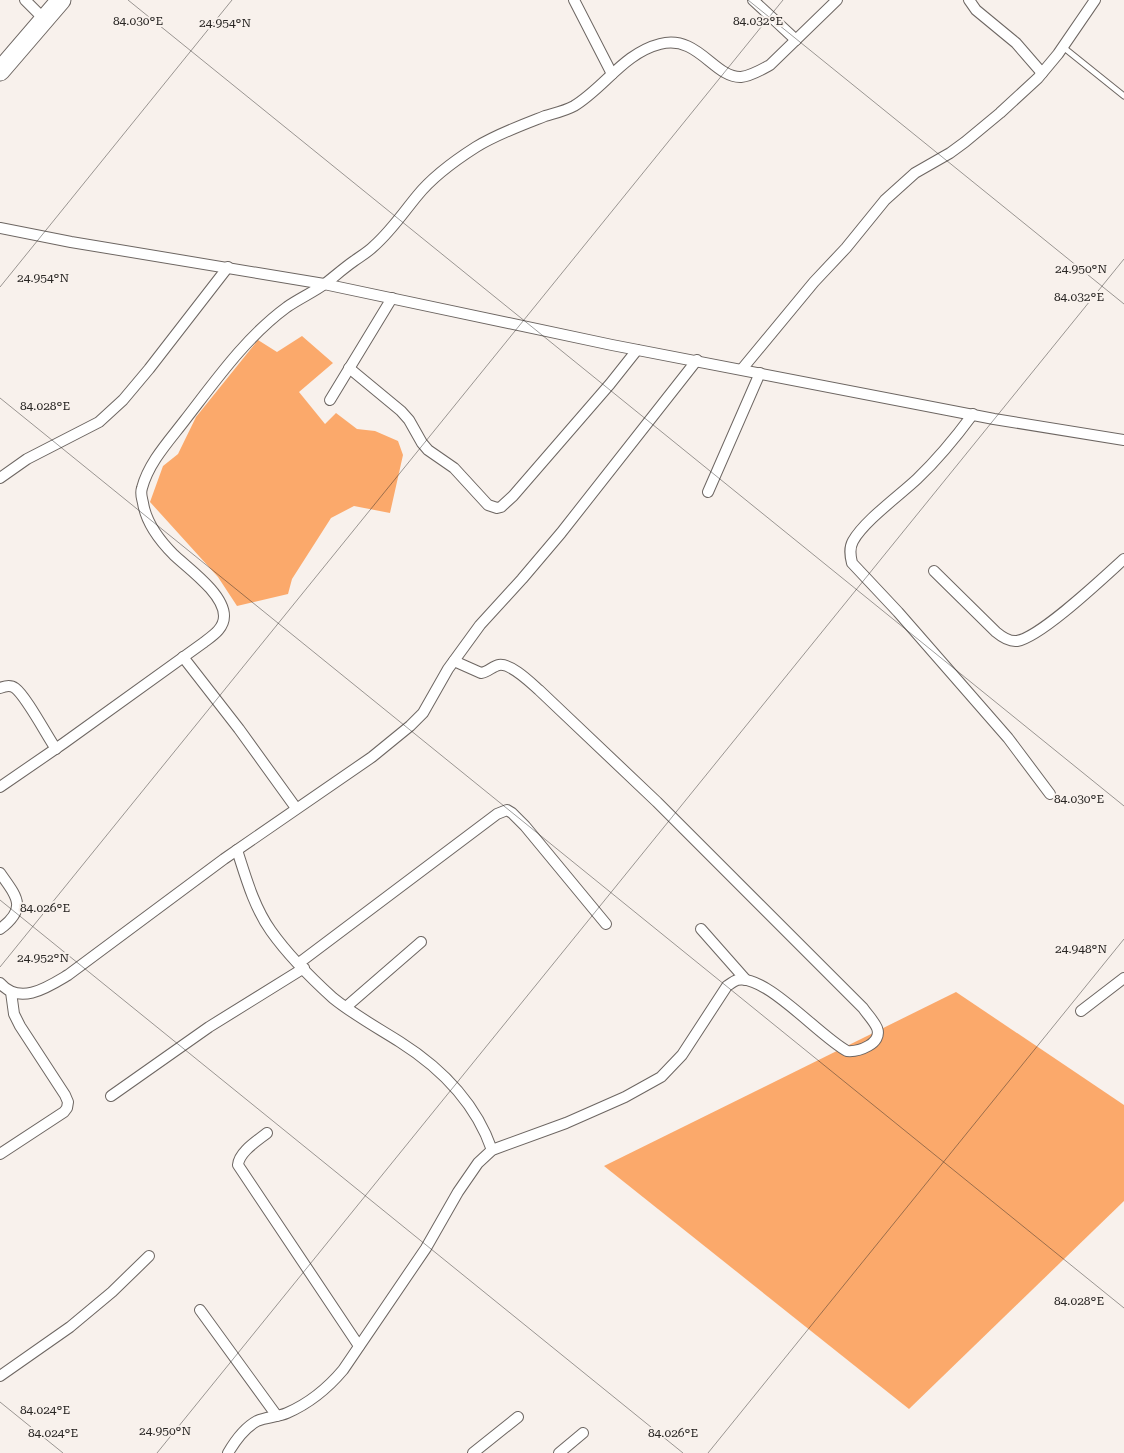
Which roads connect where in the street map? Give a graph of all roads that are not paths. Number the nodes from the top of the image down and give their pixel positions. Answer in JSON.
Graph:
{"nodes":[{"id":1,"x":25,"y":0,"type":"edge"},
{"id":2,"x":61,"y":0,"type":"edge"},
{"id":3,"x":574,"y":0,"type":"edge"},
{"id":4,"x":753,"y":0,"type":"edge"},
{"id":5,"x":837,"y":0,"type":"edge"},
{"id":6,"x":970,"y":0,"type":"edge"},
{"id":7,"x":1095,"y":0,"type":"edge"},
{"id":8,"x":44,"y":19,"type":"junction"},
{"id":9,"x":796,"y":40,"type":"junction"},
{"id":10,"x":1063,"y":46,"type":"junction"},
{"id":11,"x":0,"y":71,"type":"edge"},
{"id":12,"x":1042,"y":73,"type":"junction"},
{"id":13,"x":612,"y":74,"type":"junction"},
{"id":14,"x":1124,"y":96,"type":"edge"},
{"id":15,"x":0,"y":228,"type":"edge"},
{"id":16,"x":228,"y":267,"type":"junction"},
{"id":17,"x":324,"y":284,"type":"junction"},
{"id":18,"x":392,"y":298,"type":"junction"},
{"id":19,"x":637,"y":350,"type":"junction"},
{"id":20,"x":698,"y":360,"type":"junction"},
{"id":21,"x":349,"y":368,"type":"junction"},
{"id":22,"x":742,"y":369,"type":"junction"},
{"id":23,"x":760,"y":373,"type":"junction"},
{"id":24,"x":330,"y":400,"type":"dead end"},
{"id":25,"x":973,"y":414,"type":"junction"},
{"id":26,"x":1124,"y":440,"type":"edge"},
{"id":27,"x":0,"y":478,"type":"edge"},
{"id":28,"x":708,"y":492,"type":"dead end"},
{"id":29,"x":1124,"y":559,"type":"edge"},
{"id":30,"x":934,"y":571,"type":"dead end"},
{"id":31,"x":183,"y":657,"type":"junction"},
{"id":32,"x":454,"y":661,"type":"junction"},
{"id":33,"x":0,"y":688,"type":"edge"},
{"id":34,"x":56,"y":749,"type":"junction"},
{"id":35,"x":0,"y":787,"type":"edge"},
{"id":36,"x":1050,"y":794,"type":"dead end"},
{"id":37,"x":296,"y":808,"type":"junction"},
{"id":38,"x":237,"y":850,"type":"junction"},
{"id":39,"x":0,"y":873,"type":"edge"},
{"id":40,"x":606,"y":924,"type":"dead end"},
{"id":41,"x":700,"y":929,"type":"dead end"},
{"id":42,"x":0,"y":930,"type":"edge"},
{"id":43,"x":421,"y":942,"type":"dead end"},
{"id":44,"x":302,"y":966,"type":"junction"},
{"id":45,"x":1124,"y":978,"type":"edge"},
{"id":46,"x":746,"y":980,"type":"junction"},
{"id":47,"x":0,"y":983,"type":"edge"},
{"id":48,"x":11,"y":992,"type":"junction"},
{"id":49,"x":346,"y":1007,"type":"junction"},
{"id":50,"x":1081,"y":1011,"type":"dead end"},
{"id":51,"x":111,"y":1096,"type":"dead end"},
{"id":52,"x":267,"y":1133,"type":"dead end"},
{"id":53,"x":496,"y":1148,"type":"junction"},
{"id":54,"x":0,"y":1154,"type":"edge"},
{"id":55,"x":150,"y":1256,"type":"dead end"},
{"id":56,"x":200,"y":1310,"type":"dead end"},
{"id":57,"x":359,"y":1346,"type":"junction"},
{"id":58,"x":0,"y":1376,"type":"edge"},
{"id":59,"x":277,"y":1416,"type":"junction"},
{"id":60,"x":518,"y":1417,"type":"dead end"},
{"id":61,"x":583,"y":1433,"type":"dead end"},
{"id":62,"x":228,"y":1453,"type":"edge"},
{"id":63,"x":473,"y":1453,"type":"edge"},
{"id":64,"x":560,"y":1453,"type":"edge"}],
"edges":[{"from":1,"to":8,"type":"street"},
{"from":2,"to":8,"type":"highway"},
{"from":3,"to":13,"type":"street"},
{"from":4,"to":9,"type":"street"},
{"from":5,"to":9,"type":"street"},
{"from":6,"to":12,"type":"street"},
{"from":7,"to":10,"type":"street"},
{"from":8,"to":11,"type":"highway"},
{"from":9,"to":13,"type":"street"},
{"from":10,"to":12,"type":"street"},
{"from":10,"to":14,"type":"lane"},
{"from":12,"to":22,"type":"street"},
{"from":13,"to":17,"type":"street"},
{"from":15,"to":16,"type":"street"},
{"from":16,"to":17,"type":"street"},
{"from":16,"to":27,"type":"street"},
{"from":17,"to":18,"type":"street"},
{"from":17,"to":31,"type":"street"},
{"from":18,"to":19,"type":"street"},
{"from":18,"to":21,"type":"street"},
{"from":19,"to":20,"type":"street"},
{"from":19,"to":21,"type":"street"},
{"from":20,"to":22,"type":"street"},
{"from":20,"to":32,"type":"street"},
{"from":21,"to":24,"type":"street"},
{"from":22,"to":23,"type":"street"},
{"from":23,"to":25,"type":"street"},
{"from":23,"to":28,"type":"street"},
{"from":25,"to":26,"type":"street"},
{"from":25,"to":36,"type":"street"},
{"from":29,"to":30,"type":"street"},
{"from":31,"to":34,"type":"street"},
{"from":31,"to":37,"type":"street"},
{"from":32,"to":37,"type":"street"},
{"from":32,"to":46,"type":"street"},
{"from":33,"to":34,"type":"street"},
{"from":34,"to":35,"type":"street"},
{"from":37,"to":38,"type":"street"},
{"from":38,"to":44,"type":"street"},
{"from":38,"to":48,"type":"street"},
{"from":39,"to":42,"type":"street"},
{"from":40,"to":44,"type":"street"},
{"from":41,"to":46,"type":"street"},
{"from":43,"to":49,"type":"street"},
{"from":44,"to":49,"type":"street"},
{"from":44,"to":51,"type":"street"},
{"from":45,"to":50,"type":"street"},
{"from":46,"to":53,"type":"street"},
{"from":47,"to":48,"type":"street"},
{"from":48,"to":54,"type":"street"},
{"from":49,"to":53,"type":"street"},
{"from":52,"to":57,"type":"street"},
{"from":53,"to":57,"type":"street"},
{"from":55,"to":58,"type":"street"},
{"from":56,"to":59,"type":"street"},
{"from":57,"to":59,"type":"street"},
{"from":59,"to":62,"type":"street"},
{"from":60,"to":63,"type":"street"},
{"from":61,"to":64,"type":"street"}]}
